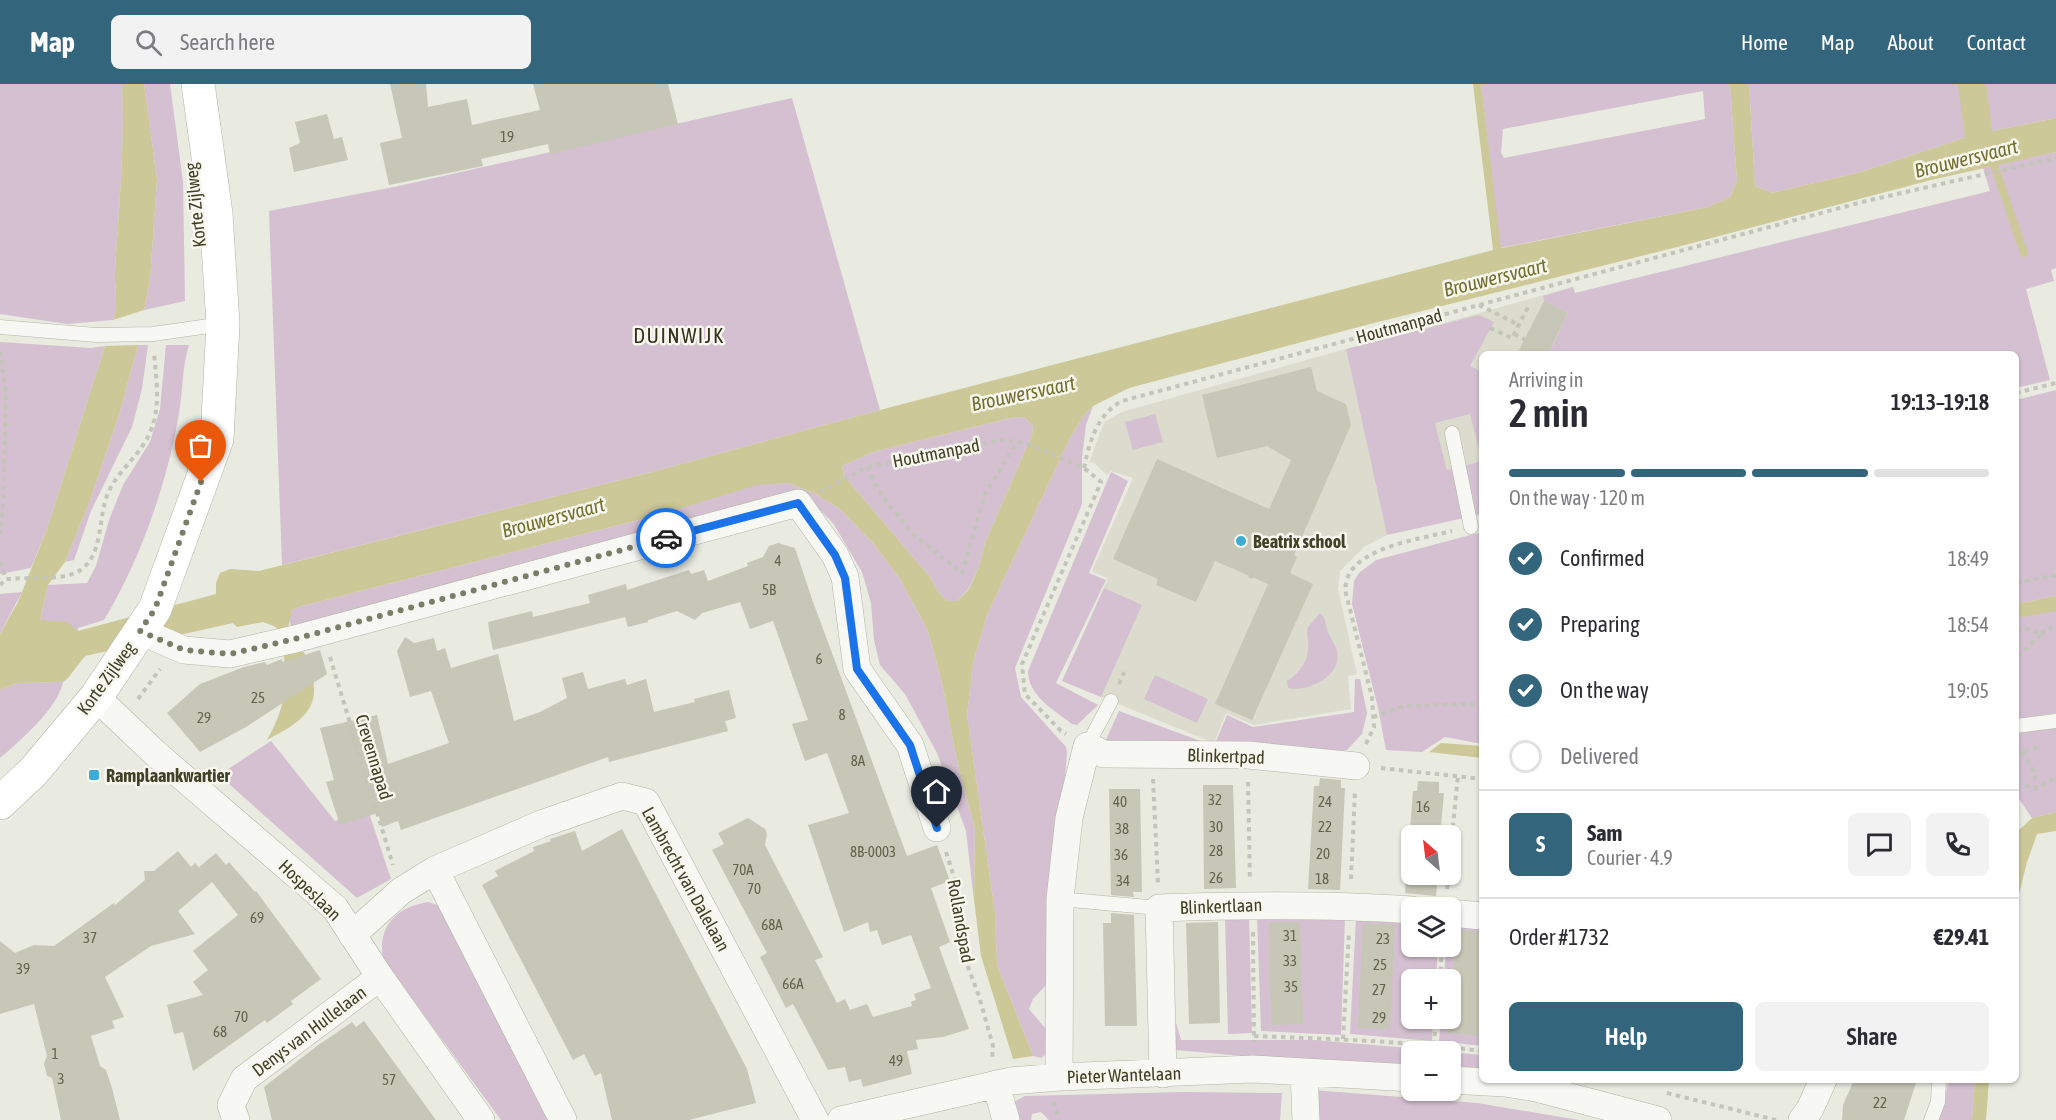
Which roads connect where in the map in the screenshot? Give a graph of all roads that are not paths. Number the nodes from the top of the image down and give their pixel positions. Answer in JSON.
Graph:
{"nodes":[{"id":1,"x":198,"y":84,"type":"edge"},
{"id":2,"x":223,"y":324,"type":"junction"},
{"id":3,"x":0,"y":327,"type":"edge"},
{"id":4,"x":1452,"y":433,"type":"dead end"},
{"id":5,"x":1471,"y":527,"type":"road end"},
{"id":6,"x":146,"y":632,"type":"junction"},
{"id":7,"x":96,"y":697,"type":"junction"},
{"id":8,"x":1111,"y":701,"type":"dead end"},
{"id":9,"x":2056,"y":721,"type":"edge"},
{"id":10,"x":2019,"y":726,"type":"edge"},
{"id":11,"x":1087,"y":746,"type":"junction"},
{"id":12,"x":1356,"y":766,"type":"road end"},
{"id":13,"x":0,"y":803,"type":"edge"},
{"id":14,"x":937,"y":828,"type":"road end"},
{"id":15,"x":435,"y":870,"type":"junction"},
{"id":16,"x":1060,"y":899,"type":"junction"},
{"id":17,"x":1159,"y":908,"type":"junction"},
{"id":18,"x":1401,"y":909,"type":"edge"},
{"id":19,"x":1461,"y":914,"type":"edge"},
{"id":20,"x":1479,"y":916,"type":"edge"},
{"id":21,"x":352,"y":935,"type":"junction"},
{"id":22,"x":380,"y":977,"type":"junction"},
{"id":23,"x":1304,"y":1072,"type":"junction"},
{"id":24,"x":1163,"y":1074,"type":"junction"},
{"id":25,"x":1059,"y":1077,"type":"junction"},
{"id":26,"x":1401,"y":1077,"type":"edge"},
{"id":27,"x":1461,"y":1080,"type":"edge"},
{"id":28,"x":1479,"y":1081,"type":"edge"},
{"id":29,"x":1514,"y":1083,"type":"edge"},
{"id":30,"x":1822,"y":1083,"type":"edge"},
{"id":31,"x":1939,"y":1083,"type":"edge"},
{"id":32,"x":996,"y":1084,"type":"junction"},
{"id":33,"x":236,"y":1120,"type":"edge"},
{"id":34,"x":481,"y":1120,"type":"edge"},
{"id":35,"x":563,"y":1120,"type":"edge"},
{"id":36,"x":815,"y":1120,"type":"edge"},
{"id":37,"x":841,"y":1120,"type":"edge"},
{"id":38,"x":1006,"y":1120,"type":"edge"},
{"id":39,"x":1306,"y":1120,"type":"edge"},
{"id":40,"x":1658,"y":1120,"type":"edge"},
{"id":41,"x":1802,"y":1120,"type":"edge"},
{"id":42,"x":1931,"y":1120,"type":"edge"}],
"edges":[{"from":1,"to":2,"type":"main road","name":"Korte Zijlweg"},
{"from":2,"to":3,"type":"lane"},
{"from":2,"to":6,"type":"main road","name":"Korte Zijlweg"},
{"from":4,"to":5,"type":"lane"},
{"from":6,"to":7,"type":"main road","name":"Korte Zijlweg"},
{"from":6,"to":14,"type":"street"},
{"from":7,"to":13,"type":"main road","name":"Korte Zijlweg"},
{"from":7,"to":21,"type":"street","name":"Hospeslaan"},
{"from":8,"to":11,"type":"lane"},
{"from":9,"to":10,"type":"lane"},
{"from":11,"to":12,"type":"street","name":"Blinkertpad"},
{"from":11,"to":16,"type":"street"},
{"from":15,"to":21,"type":"street","name":"Lambrecht van Dalelaan"},
{"from":15,"to":35,"type":"street"},
{"from":15,"to":36,"type":"street","name":"Lambrecht van Dalelaan"},
{"from":16,"to":17,"type":"lane"},
{"from":16,"to":25,"type":"street"},
{"from":17,"to":18,"type":"street","name":"Blinkertlaan"},
{"from":17,"to":24,"type":"street","name":"Blinkertlaan"},
{"from":19,"to":20,"type":"street"},
{"from":21,"to":22,"type":"street","name":"Hospeslaan"},
{"from":22,"to":33,"type":"street","name":"Denys van Hullelaan"},
{"from":22,"to":34,"type":"street","name":"Hospeslaan"},
{"from":23,"to":24,"type":"street","name":"Pieter Wantelaan"},
{"from":23,"to":26,"type":"street","name":"Pieter Wantelaan"},
{"from":23,"to":39,"type":"street"},
{"from":24,"to":25,"type":"street","name":"Pieter Wantelaan"},
{"from":25,"to":32,"type":"street","name":"Pieter Wantelaan"},
{"from":27,"to":28,"type":"street"},
{"from":29,"to":40,"type":"street"},
{"from":30,"to":41,"type":"street"},
{"from":31,"to":42,"type":"lane"},
{"from":32,"to":37,"type":"street","name":"Pieter Wantelaan"},
{"from":32,"to":38,"type":"street"}]}
